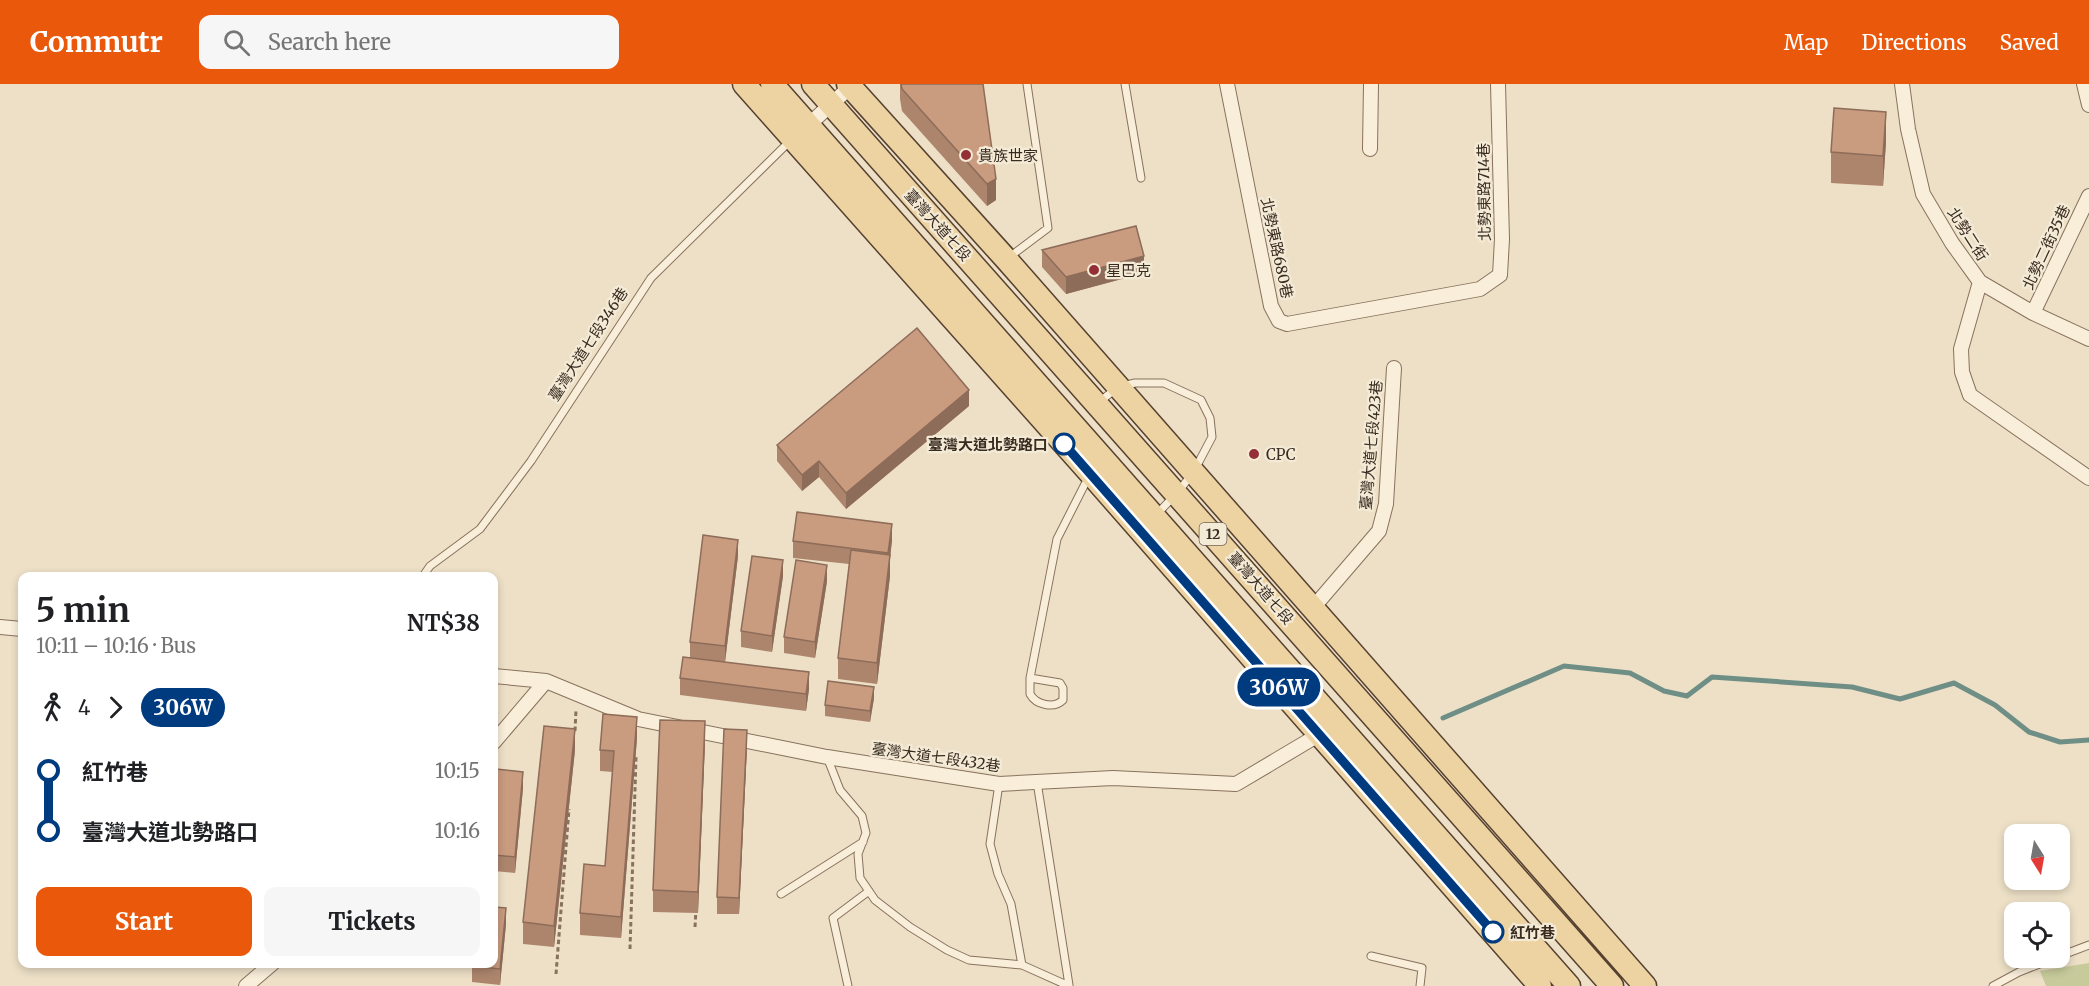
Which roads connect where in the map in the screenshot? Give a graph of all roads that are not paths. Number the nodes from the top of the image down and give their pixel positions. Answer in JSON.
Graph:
{"nodes":[{"id":1,"x":744,"y":84,"type":"edge"},
{"id":2,"x":772,"y":84,"type":"edge"},
{"id":3,"x":813,"y":84,"type":"edge"},
{"id":4,"x":1027,"y":84,"type":"edge"},
{"id":5,"x":1125,"y":84,"type":"edge"},
{"id":6,"x":1227,"y":84,"type":"edge"},
{"id":7,"x":1371,"y":84,"type":"edge"},
{"id":8,"x":1498,"y":84,"type":"edge"},
{"id":9,"x":1902,"y":84,"type":"edge"},
{"id":10,"x":2084,"y":84,"type":"edge"},
{"id":11,"x":849,"y":85,"type":"edge"},
{"id":12,"x":830,"y":105,"type":"junction"},
{"id":13,"x":2089,"y":105,"type":"edge"},
{"id":14,"x":800,"y":132,"type":"junction"},
{"id":15,"x":1370,"y":148,"type":"dead end"},
{"id":16,"x":1141,"y":178,"type":"dead end"},
{"id":17,"x":2089,"y":196,"type":"edge"},
{"id":18,"x":1006,"y":259,"type":"junction"},
{"id":19,"x":1980,"y":282,"type":"junction"},
{"id":20,"x":1480,"y":289,"type":"joint"},
{"id":21,"x":2033,"y":313,"type":"junction"},
{"id":22,"x":2089,"y":339,"type":"edge"},
{"id":23,"x":1394,"y":368,"type":"dead end"},
{"id":24,"x":1118,"y":387,"type":"junction"},
{"id":25,"x":1097,"y":404,"type":"junction"},
{"id":26,"x":1193,"y":473,"type":"junction"},
{"id":27,"x":1090,"y":474,"type":"junction"},
{"id":28,"x":2089,"y":478,"type":"edge"},
{"id":29,"x":1177,"y":493,"type":"junction"},
{"id":30,"x":1147,"y":524,"type":"junction"},
{"id":31,"x":426,"y":572,"type":"edge"},
{"id":32,"x":1312,"y":609,"type":"junction"},
{"id":33,"x":0,"y":627,"type":"edge"},
{"id":34,"x":18,"y":629,"type":"edge"},
{"id":35,"x":498,"y":676,"type":"edge"},
{"id":36,"x":1030,"y":678,"type":"junction"},
{"id":37,"x":546,"y":681,"type":"junction"},
{"id":38,"x":1320,"y":734,"type":"junction"},
{"id":39,"x":498,"y":737,"type":"edge"},
{"id":40,"x":826,"y":758,"type":"junction"},
{"id":41,"x":1037,"y":782,"type":"junction"},
{"id":42,"x":999,"y":784,"type":"junction"},
{"id":43,"x":863,"y":842,"type":"junction"},
{"id":44,"x":869,"y":891,"type":"junction"},
{"id":45,"x":781,"y":894,"type":"dead end"},
{"id":46,"x":2089,"y":945,"type":"edge"},
{"id":47,"x":2070,"y":952,"type":"edge"},
{"id":48,"x":1371,"y":956,"type":"dead end"},
{"id":49,"x":1022,"y":965,"type":"junction"},
{"id":50,"x":267,"y":968,"type":"edge"},
{"id":51,"x":2029,"y":968,"type":"edge"},
{"id":52,"x":246,"y":986,"type":"edge"},
{"id":53,"x":848,"y":986,"type":"edge"},
{"id":54,"x":1069,"y":986,"type":"edge"},
{"id":55,"x":1420,"y":986,"type":"edge"},
{"id":56,"x":1540,"y":986,"type":"edge"},
{"id":57,"x":1569,"y":986,"type":"edge"},
{"id":58,"x":1612,"y":986,"type":"edge"},
{"id":59,"x":1645,"y":986,"type":"edge"},
{"id":60,"x":1993,"y":986,"type":"edge"}],
"edges":[{"from":1,"to":14,"type":"main road","number":"12"},
{"from":2,"to":14,"type":"main road","number":"12"},
{"from":3,"to":12,"type":"main road","name":"臺灣大道七段","number":"12"},
{"from":4,"to":18,"type":"lane"},
{"from":5,"to":16,"type":"lane"},
{"from":6,"to":20,"type":"street","name":"北勢東路680巷"},
{"from":7,"to":15,"type":"street"},
{"from":8,"to":20,"type":"street","name":"北勢東路714巷"},
{"from":9,"to":19,"type":"street","name":"北勢二街"},
{"from":10,"to":13,"type":"street"},
{"from":11,"to":12,"type":"street"},
{"from":11,"to":18,"type":"main road","name":"臺灣大道七段","number":"12"},
{"from":12,"to":14,"type":"street"},
{"from":12,"to":25,"type":"main road","name":"臺灣大道七段","number":"12"},
{"from":14,"to":27,"type":"main road","number":"12"},
{"from":14,"to":30,"type":"main road","number":"12"},
{"from":14,"to":31,"type":"lane","name":"臺灣大道七段346巷"},
{"from":17,"to":21,"type":"street","name":"北勢二街35巷"},
{"from":18,"to":24,"type":"main road","name":"臺灣大道七段","number":"12"},
{"from":19,"to":21,"type":"street","name":"北勢二街"},
{"from":19,"to":28,"type":"street"},
{"from":21,"to":22,"type":"street","name":"北勢二街"},
{"from":23,"to":32,"type":"street","name":"臺灣大道七段423巷"},
{"from":24,"to":25,"type":"lane"},
{"from":24,"to":26,"type":"main road","name":"臺灣大道七段","number":"12"},
{"from":24,"to":26,"type":"lane"},
{"from":25,"to":29,"type":"main road","name":"臺灣大道七段","number":"12"},
{"from":26,"to":29,"type":"lane"},
{"from":26,"to":32,"type":"main road","name":"臺灣大道七段","number":"12"},
{"from":27,"to":30,"type":"main road","number":"12"},
{"from":27,"to":36,"type":"lane"},
{"from":29,"to":30,"type":"lane"},
{"from":29,"to":58,"type":"main road","name":"臺灣大道七段","number":"12"},
{"from":30,"to":38,"type":"main road","number":"12"},
{"from":30,"to":57,"type":"main road","number":"12"},
{"from":32,"to":59,"type":"main road","name":"臺灣大道七段","number":"12"},
{"from":33,"to":34,"type":"street"},
{"from":35,"to":37,"type":"street"},
{"from":36,"to":36,"type":"lane"},
{"from":37,"to":39,"type":"street"},
{"from":37,"to":40,"type":"street","name":"臺灣大道七段432巷"},
{"from":38,"to":41,"type":"street","name":"臺灣大道七段432巷"},
{"from":38,"to":56,"type":"main road","number":"12"},
{"from":40,"to":42,"type":"street","name":"臺灣大道七段432巷"},
{"from":40,"to":43,"type":"lane"},
{"from":41,"to":42,"type":"street","name":"臺灣大道七段432巷"},
{"from":41,"to":54,"type":"lane"},
{"from":42,"to":49,"type":"lane"},
{"from":43,"to":44,"type":"lane"},
{"from":43,"to":45,"type":"lane"},
{"from":44,"to":49,"type":"lane"},
{"from":44,"to":53,"type":"lane"},
{"from":46,"to":47,"type":"lane"},
{"from":48,"to":55,"type":"lane"},
{"from":49,"to":54,"type":"lane"},
{"from":50,"to":52,"type":"street"},
{"from":51,"to":60,"type":"lane"}]}
